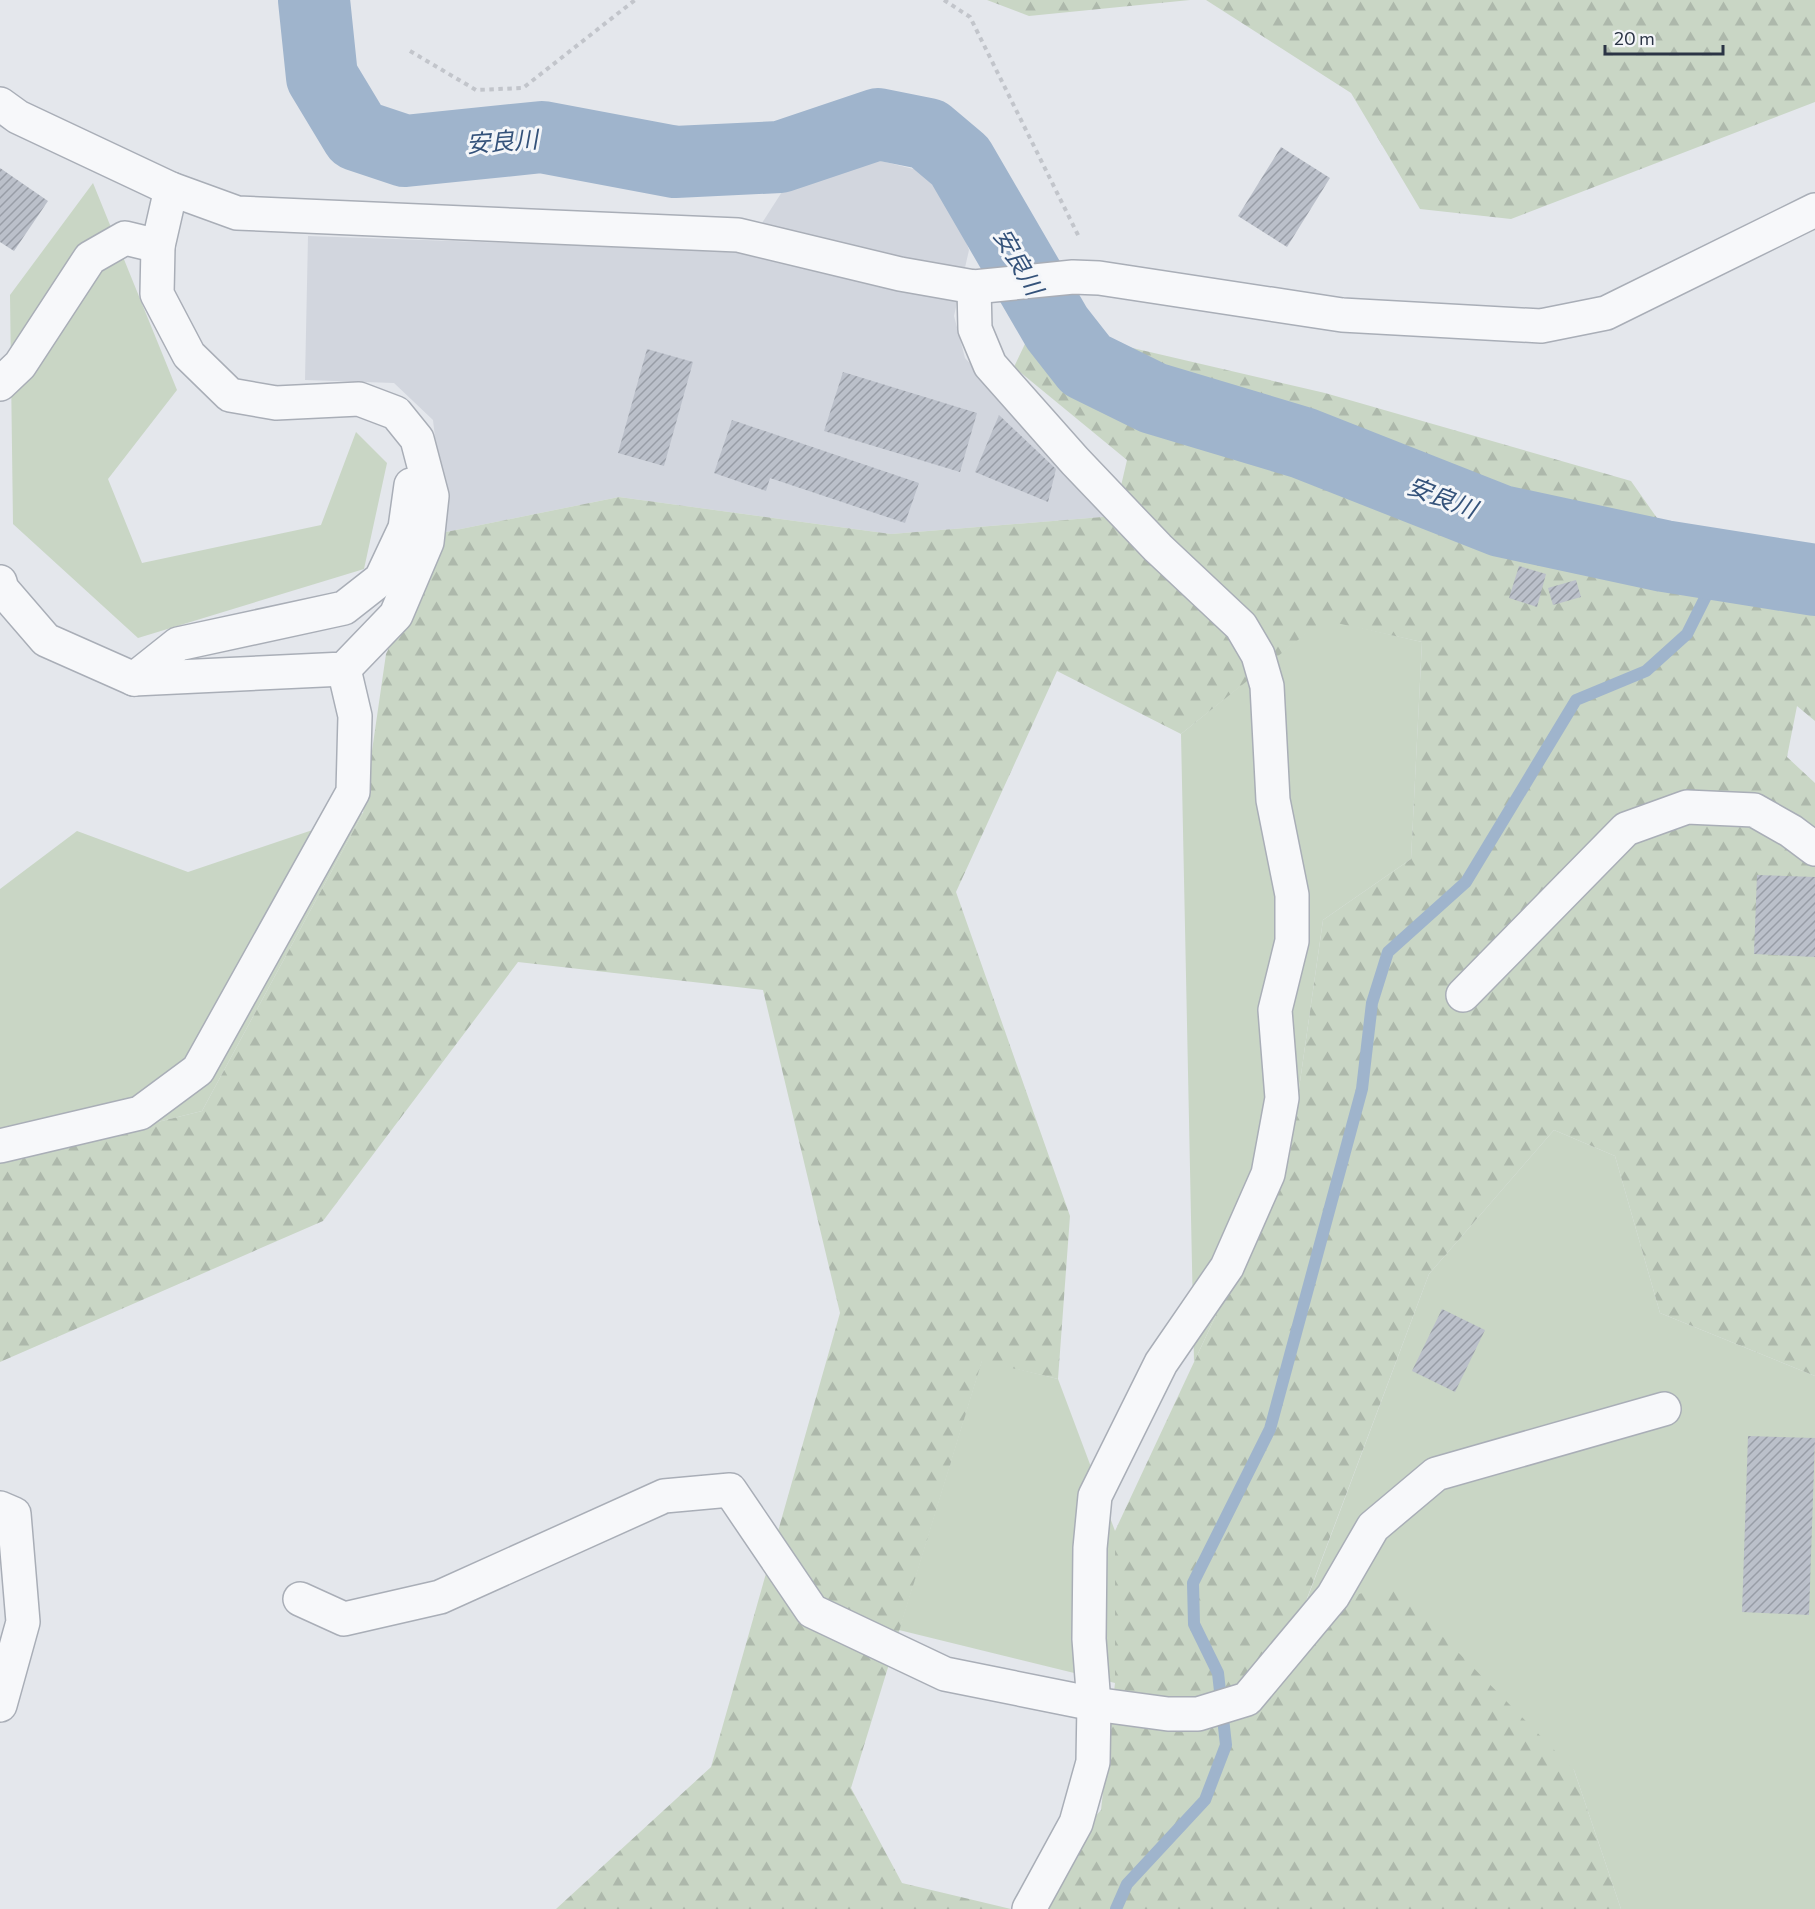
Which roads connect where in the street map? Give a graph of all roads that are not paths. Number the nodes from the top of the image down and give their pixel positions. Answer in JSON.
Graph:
{"nodes":[{"id":1,"x":0,"y":104,"type":"edge"},
{"id":2,"x":171,"y":189,"type":"junction"},
{"id":3,"x":1815,"y":210,"type":"edge"},
{"id":4,"x":158,"y":246,"type":"junction"},
{"id":5,"x":986,"y":286,"type":"junction"},
{"id":6,"x":0,"y":384,"type":"edge"},
{"id":7,"x":417,"y":439,"type":"junction"},
{"id":8,"x":0,"y":582,"type":"edge"},
{"id":9,"x":344,"y":669,"type":"junction"},
{"id":10,"x":134,"y":679,"type":"junction"},
{"id":11,"x":1815,"y":849,"type":"edge"},
{"id":12,"x":1463,"y":995,"type":"dead end"},
{"id":13,"x":0,"y":1146,"type":"edge"},
{"id":14,"x":1664,"y":1410,"type":"dead end"},
{"id":15,"x":0,"y":1508,"type":"edge"},
{"id":16,"x":300,"y":1599,"type":"dead end"},
{"id":17,"x":1094,"y":1704,"type":"junction"},
{"id":18,"x":0,"y":1705,"type":"edge"},
{"id":19,"x":1029,"y":1909,"type":"edge"}],
"edges":[{"from":1,"to":2,"type":"street"},
{"from":2,"to":4,"type":"street"},
{"from":2,"to":5,"type":"street"},
{"from":3,"to":5,"type":"street"},
{"from":4,"to":6,"type":"street"},
{"from":4,"to":7,"type":"street"},
{"from":5,"to":17,"type":"street"},
{"from":7,"to":9,"type":"street"},
{"from":7,"to":10,"type":"street"},
{"from":8,"to":10,"type":"street"},
{"from":9,"to":10,"type":"street"},
{"from":9,"to":13,"type":"street"},
{"from":11,"to":12,"type":"street"},
{"from":14,"to":17,"type":"street"},
{"from":15,"to":18,"type":"street"},
{"from":16,"to":17,"type":"street"},
{"from":17,"to":19,"type":"street"}]}
